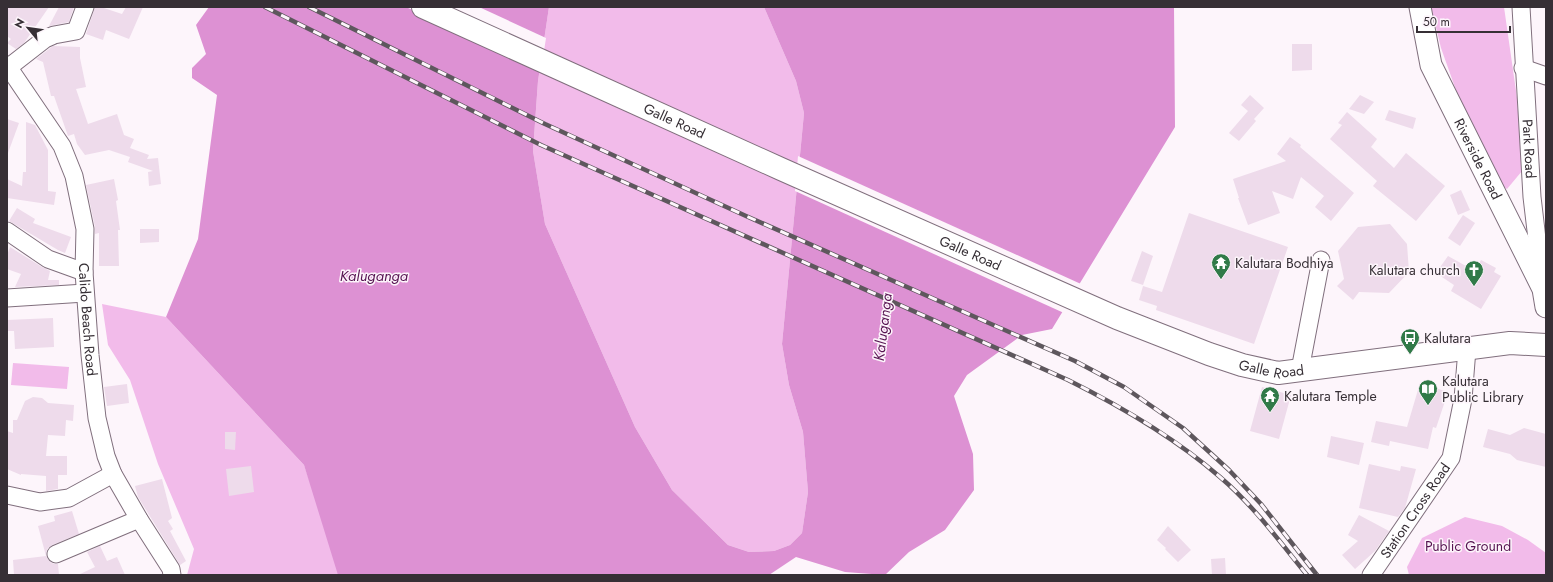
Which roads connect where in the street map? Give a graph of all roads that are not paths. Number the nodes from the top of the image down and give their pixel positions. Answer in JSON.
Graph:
{"nodes":[{"id":1,"x":85,"y":7,"type":"edge"},
{"id":2,"x":423,"y":7,"type":"edge"},
{"id":3,"x":1420,"y":7,"type":"edge"},
{"id":4,"x":1521,"y":7,"type":"edge"},
{"id":5,"x":8,"y":66,"type":"edge"},
{"id":6,"x":1523,"y":68,"type":"junction"},
{"id":7,"x":1546,"y":76,"type":"edge"},
{"id":8,"x":7,"y":231,"type":"edge"},
{"id":9,"x":1320,"y":260,"type":"dead end"},
{"id":10,"x":84,"y":272,"type":"junction"},
{"id":11,"x":85,"y":293,"type":"junction"},
{"id":12,"x":7,"y":298,"type":"edge"},
{"id":13,"x":1544,"y":298,"type":"edge"},
{"id":14,"x":1546,"y":345,"type":"edge"},
{"id":15,"x":1467,"y":349,"type":"junction"},
{"id":16,"x":1300,"y":370,"type":"junction"},
{"id":17,"x":113,"y":474,"type":"junction"},
{"id":18,"x":7,"y":495,"type":"edge"},
{"id":19,"x":139,"y":519,"type":"junction"},
{"id":20,"x":56,"y":554,"type":"dead end"},
{"id":21,"x":172,"y":575,"type":"edge"},
{"id":22,"x":1370,"y":575,"type":"edge"}],
"edges":[{"from":1,"to":5,"type":"street"},
{"from":2,"to":16,"type":"highway","name":"Galle Road"},
{"from":3,"to":13,"type":"main road","name":"Riverside Road"},
{"from":4,"to":6,"type":"street","name":"Park Road"},
{"from":5,"to":10,"type":"street","name":"Calido Beach Road"},
{"from":6,"to":7,"type":"street"},
{"from":6,"to":13,"type":"street","name":"Park Road"},
{"from":8,"to":10,"type":"street"},
{"from":9,"to":16,"type":"street"},
{"from":10,"to":11,"type":"street","name":"Calido Beach Road"},
{"from":11,"to":12,"type":"street"},
{"from":11,"to":17,"type":"street","name":"Calido Beach Road"},
{"from":14,"to":15,"type":"highway","name":"Galle Road"},
{"from":15,"to":16,"type":"highway","name":"Galle Road"},
{"from":15,"to":22,"type":"street","name":"Station Cross Road"},
{"from":17,"to":18,"type":"street"},
{"from":17,"to":19,"type":"street","name":"Calido Beach Road"},
{"from":19,"to":20,"type":"street"},
{"from":19,"to":21,"type":"street","name":"Calido Beach Road"}]}
